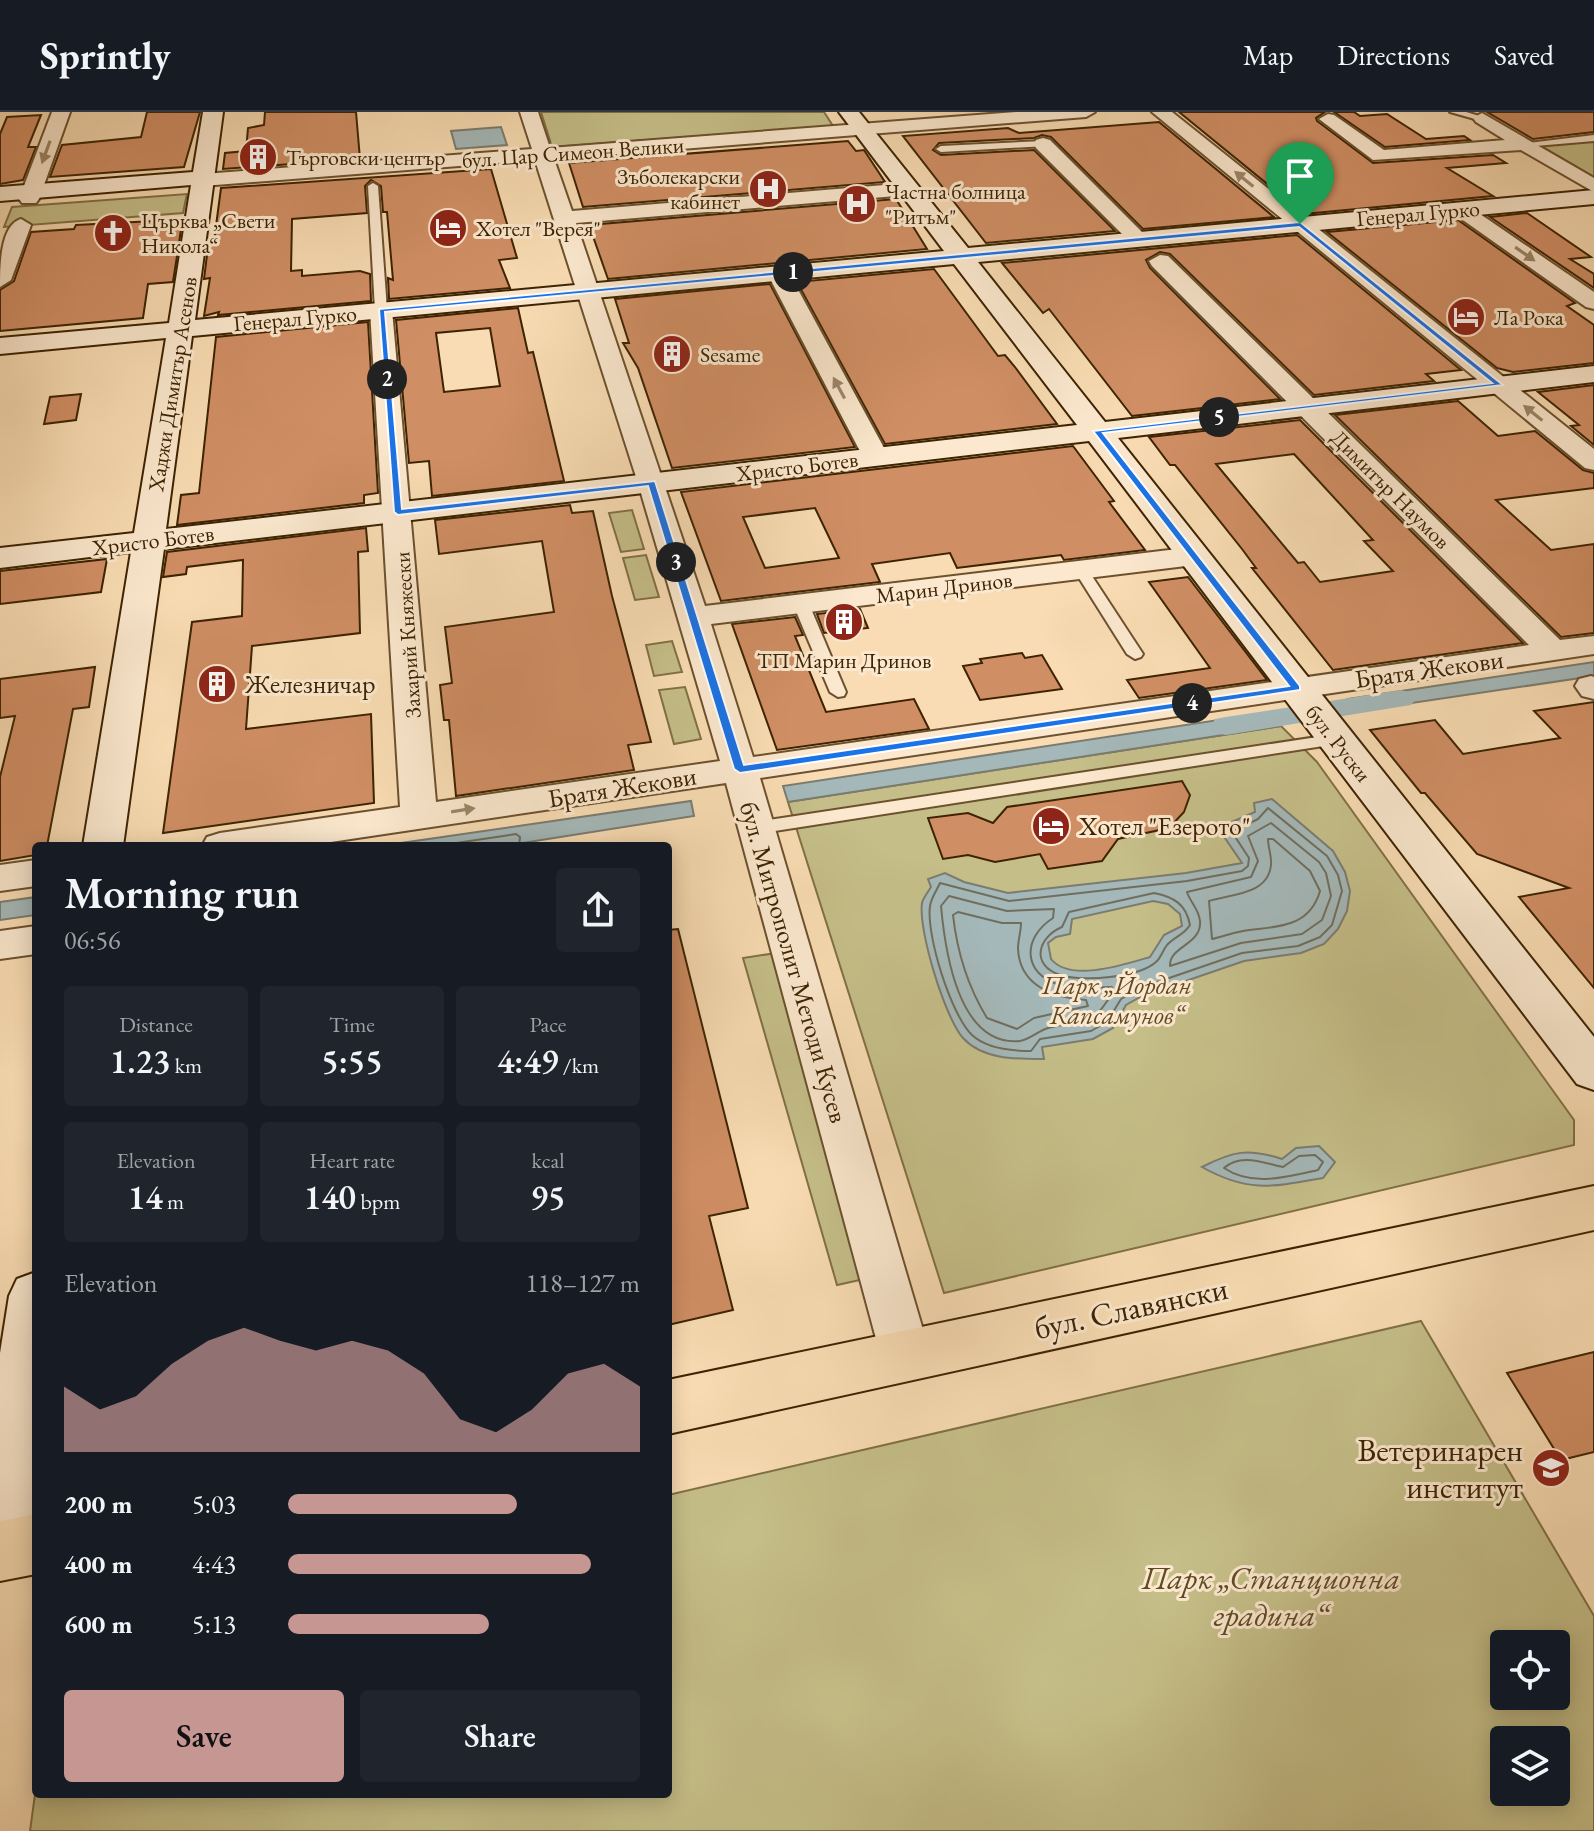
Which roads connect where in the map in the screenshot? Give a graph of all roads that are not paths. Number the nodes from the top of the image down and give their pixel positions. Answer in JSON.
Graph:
{"nodes":[{"id":1,"x":61,"y":112,"type":"edge"},
{"id":2,"x":213,"y":112,"type":"edge"},
{"id":3,"x":529,"y":112,"type":"edge"},
{"id":4,"x":1086,"y":112,"type":"edge"},
{"id":5,"x":1161,"y":112,"type":"edge"},
{"id":6,"x":1454,"y":112,"type":"edge"},
{"id":7,"x":1482,"y":118,"type":"joint"},
{"id":8,"x":1328,"y":119,"type":"dead end"},
{"id":9,"x":856,"y":121,"type":"edge"},
{"id":10,"x":1594,"y":138,"type":"edge"},
{"id":11,"x":1043,"y":144,"type":"joint"},
{"id":12,"x":1524,"y":144,"type":"junction"},
{"id":13,"x":941,"y":149,"type":"dead end"},
{"id":14,"x":543,"y":154,"type":"junction"},
{"id":15,"x":203,"y":181,"type":"junction"},
{"id":16,"x":373,"y":186,"type":"dead end"},
{"id":17,"x":1594,"y":186,"type":"edge"},
{"id":18,"x":908,"y":189,"type":"junction"},
{"id":19,"x":0,"y":194,"type":"edge"},
{"id":20,"x":30,"y":195,"type":"junction"},
{"id":21,"x":1594,"y":197,"type":"edge"},
{"id":22,"x":0,"y":201,"type":"edge"},
{"id":23,"x":1460,"y":209,"type":"junction"},
{"id":24,"x":563,"y":218,"type":"junction"},
{"id":25,"x":1300,"y":224,"type":"junction"},
{"id":26,"x":21,"y":225,"type":"dead end"},
{"id":27,"x":1139,"y":240,"type":"junction"},
{"id":28,"x":962,"y":256,"type":"junction"},
{"id":29,"x":1160,"y":261,"type":"dead end"},
{"id":30,"x":778,"y":273,"type":"junction"},
{"id":31,"x":0,"y":280,"type":"edge"},
{"id":32,"x":589,"y":291,"type":"junction"},
{"id":33,"x":1594,"y":302,"type":"edge"},
{"id":34,"x":381,"y":310,"type":"junction"},
{"id":35,"x":181,"y":329,"type":"junction"},
{"id":36,"x":0,"y":346,"type":"edge"},
{"id":37,"x":1594,"y":374,"type":"edge"},
{"id":38,"x":1499,"y":385,"type":"junction"},
{"id":39,"x":1308,"y":407,"type":"junction"},
{"id":40,"x":1097,"y":431,"type":"junction"},
{"id":41,"x":876,"y":457,"type":"junction"},
{"id":42,"x":1594,"y":462,"type":"edge"},
{"id":43,"x":652,"y":483,"type":"junction"},
{"id":44,"x":398,"y":512,"type":"junction"},
{"id":45,"x":149,"y":540,"type":"junction"},
{"id":46,"x":1194,"y":556,"type":"junction"},
{"id":47,"x":0,"y":558,"type":"edge"},
{"id":48,"x":1081,"y":570,"type":"junction"},
{"id":49,"x":801,"y":604,"type":"junction"},
{"id":50,"x":693,"y":617,"type":"junction"},
{"id":51,"x":1594,"y":645,"type":"edge"},
{"id":52,"x":1553,"y":651,"type":"junction"},
{"id":53,"x":1135,"y":654,"type":"dead end"},
{"id":54,"x":1297,"y":688,"type":"junction"},
{"id":55,"x":838,"y":692,"type":"dead end"},
{"id":56,"x":1332,"y":734,"type":"junction"},
{"id":57,"x":740,"y":769,"type":"junction"},
{"id":58,"x":419,"y":817,"type":"junction"},
{"id":59,"x":755,"y":828,"type":"junction"},
{"id":60,"x":104,"y":842,"type":"edge"},
{"id":61,"x":247,"y":842,"type":"edge"},
{"id":62,"x":32,"y":874,"type":"edge"},
{"id":63,"x":0,"y":878,"type":"edge"},
{"id":64,"x":32,"y":941,"type":"edge"},
{"id":65,"x":0,"y":945,"type":"edge"},
{"id":66,"x":1594,"y":1071,"type":"edge"},
{"id":67,"x":1594,"y":1208,"type":"edge"},
{"id":68,"x":32,"y":1323,"type":"edge"},
{"id":69,"x":906,"y":1357,"type":"junction"},
{"id":70,"x":672,"y":1406,"type":"edge"},
{"id":71,"x":0,"y":1537,"type":"edge"},
{"id":72,"x":32,"y":1545,"type":"edge"},
{"id":73,"x":0,"y":1551,"type":"edge"}],
"edges":[{"from":1,"to":20,"type":"street","one_way":true},
{"from":2,"to":15,"type":"street","name":"Хаджи Димитър Асенов"},
{"from":3,"to":14,"type":"street","name":"бул. Митрополит Методи Кусев"},
{"from":4,"to":9,"type":"street","name":"бул. Цар Симеон Велики"},
{"from":25,"to":5,"type":"street","one_way":true},
{"from":6,"to":7,"type":"lane"},
{"from":7,"to":12,"type":"street"},
{"from":8,"to":12,"type":"street"},
{"from":9,"to":14,"type":"street","name":"бул. Цар Симеон Велики"},
{"from":9,"to":18,"type":"street","name":"бул. Руски"},
{"from":10,"to":12,"type":"lane"},
{"from":11,"to":13,"type":"lane"},
{"from":11,"to":27,"type":"street"},
{"from":12,"to":17,"type":"street"},
{"from":14,"to":15,"type":"street","name":"бул. Цар Симеон Велики"},
{"from":14,"to":24,"type":"street","name":"бул. Митрополит Методи Кусев"},
{"from":15,"to":20,"type":"street","name":"бул. Цар Симеон Велики"},
{"from":15,"to":35,"type":"street","name":"Хаджи Димитър Асенов"},
{"from":16,"to":34,"type":"lane"},
{"from":18,"to":24,"type":"street"},
{"from":18,"to":28,"type":"street","name":"бул. Руски"},
{"from":19,"to":20,"type":"street","name":"бул. Цар Симеон Велики"},
{"from":20,"to":22,"type":"street","name":"бул. Цар Симеон Велики"},
{"from":21,"to":23,"type":"street","name":"Генерал Гурко"},
{"from":23,"to":25,"type":"street","name":"Генерал Гурко"},
{"from":23,"to":33,"type":"street","one_way":true},
{"from":24,"to":32,"type":"street","name":"бул. Митрополит Методи Кусев"},
{"from":25,"to":27,"type":"street","name":"Генерал Гурко"},
{"from":25,"to":38,"type":"street"},
{"from":26,"to":31,"type":"street"},
{"from":27,"to":28,"type":"street","name":"Генерал Гурко"},
{"from":28,"to":30,"type":"street","name":"Генерал Гурко"},
{"from":28,"to":40,"type":"street","name":"бул. Руски"},
{"from":29,"to":39,"type":"street","name":"Димитър Наумов"},
{"from":30,"to":32,"type":"street","name":"Генерал Гурко"},
{"from":41,"to":30,"type":"street","one_way":true},
{"from":32,"to":34,"type":"street","name":"Генерал Гурко"},
{"from":32,"to":43,"type":"street","name":"бул. Митрополит Методи Кусев"},
{"from":34,"to":35,"type":"street","name":"Генерал Гурко"},
{"from":34,"to":44,"type":"street","name":"Захарий Княжески"},
{"from":35,"to":36,"type":"street","name":"Генерал Гурко"},
{"from":35,"to":45,"type":"street","name":"Хаджи Димитър Асенов"},
{"from":37,"to":38,"type":"street","name":"Христо Ботев"},
{"from":38,"to":39,"type":"street","name":"Христо Ботев"},
{"from":42,"to":38,"type":"street","one_way":true},
{"from":39,"to":40,"type":"street","name":"Христо Ботев"},
{"from":39,"to":52,"type":"street","name":"Димитър Наумов"},
{"from":40,"to":41,"type":"street","name":"Христо Ботев"},
{"from":40,"to":46,"type":"street","name":"бул. Руски"},
{"from":41,"to":43,"type":"street","name":"Христо Ботев"},
{"from":43,"to":44,"type":"street","name":"Христо Ботев"},
{"from":43,"to":50,"type":"street","name":"бул. Митрополит Методи Кусев"},
{"from":44,"to":45,"type":"street","name":"Христо Ботев"},
{"from":44,"to":58,"type":"street","name":"Захарий Княжески"},
{"from":45,"to":47,"type":"street","name":"Христо Ботев"},
{"from":45,"to":60,"type":"street","name":"Хаджи Димитър Асенов"},
{"from":46,"to":48,"type":"street","name":"Марин Дринов"},
{"from":46,"to":54,"type":"street","name":"бул. Руски"},
{"from":48,"to":49,"type":"street","name":"Марин Дринов"},
{"from":48,"to":53,"type":"lane"},
{"from":49,"to":50,"type":"street","name":"Марин Дринов"},
{"from":49,"to":55,"type":"lane"},
{"from":50,"to":57,"type":"street","name":"бул. Митрополит Методи Кусев"},
{"from":51,"to":52,"type":"street","name":"Братя Жекови"},
{"from":52,"to":54,"type":"street","name":"Братя Жекови"},
{"from":54,"to":56,"type":"street","name":"бул. Руски"},
{"from":54,"to":57,"type":"street","name":"Братя Жекови"},
{"from":56,"to":59,"type":"lane"},
{"from":56,"to":66,"type":"street","name":"бул. Руски"},
{"from":58,"to":57,"type":"street","name":"Братя Жекови","one_way":true},
{"from":57,"to":59,"type":"street","name":"бул. Митрополит Методи Кусев"},
{"from":58,"to":61,"type":"street","name":"Братя Жекови"},
{"from":59,"to":69,"type":"street","name":"бул. Митрополит Методи Кусев"},
{"from":62,"to":63,"type":"street"},
{"from":64,"to":65,"type":"street"},
{"from":67,"to":69,"type":"main road","name":"бул. Славянски"},
{"from":68,"to":71,"type":"street"},
{"from":69,"to":70,"type":"main road","name":"бул. Славянски"},
{"from":72,"to":73,"type":"main road"}]}
